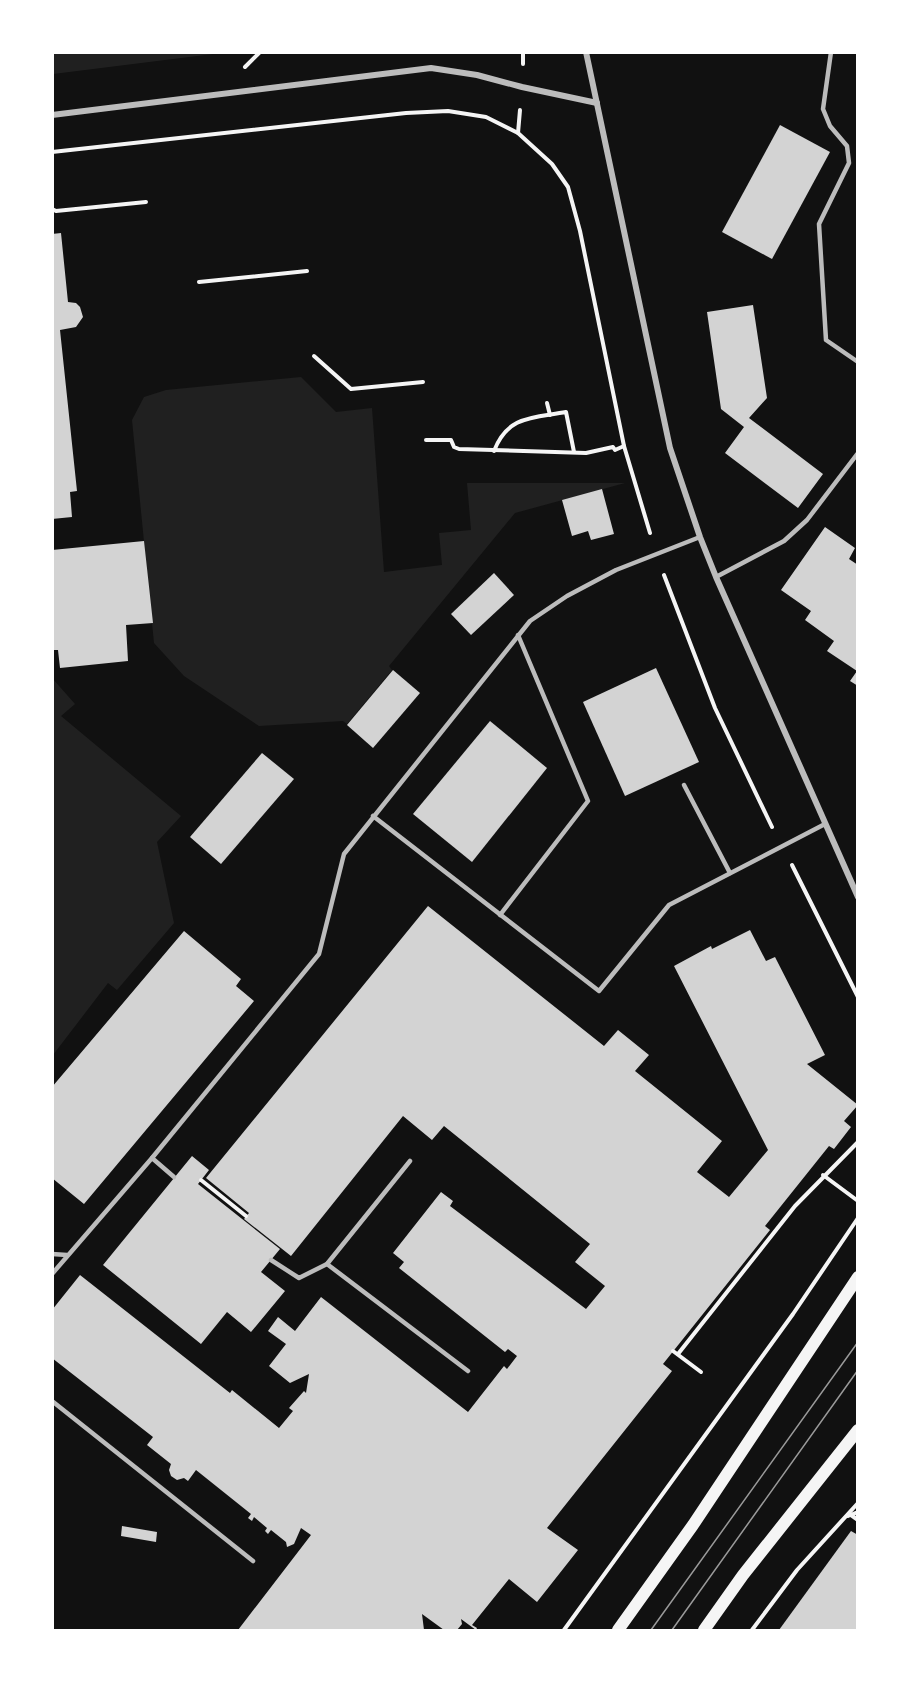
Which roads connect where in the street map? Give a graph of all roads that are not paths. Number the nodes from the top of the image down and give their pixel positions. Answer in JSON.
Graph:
{"nodes":[{"id":1,"x":586,"y":52,"type":"edge"},
{"id":2,"x":831,"y":52,"type":"edge"},
{"id":3,"x":597,"y":103,"type":"junction"},
{"id":4,"x":52,"y":115,"type":"edge"},
{"id":5,"x":858,"y":362,"type":"edge"},
{"id":6,"x":858,"y":453,"type":"edge"},
{"id":7,"x":700,"y":537,"type":"junction"},
{"id":8,"x":716,"y":577,"type":"junction"},
{"id":9,"x":518,"y":635,"type":"junction"},
{"id":10,"x":684,"y":785,"type":"dead end"},
{"id":11,"x":373,"y":816,"type":"junction"},
{"id":12,"x":825,"y":824,"type":"junction"},
{"id":13,"x":730,"y":873,"type":"junction"},
{"id":14,"x":858,"y":897,"type":"edge"},
{"id":15,"x":500,"y":915,"type":"junction"},
{"id":16,"x":152,"y":1158,"type":"junction"},
{"id":17,"x":410,"y":1161,"type":"dead end"},
{"id":18,"x":174,"y":1177,"type":"dead end"},
{"id":19,"x":52,"y":1254,"type":"edge"},
{"id":20,"x":67,"y":1255,"type":"junction"},
{"id":21,"x":271,"y":1260,"type":"dead end"},
{"id":22,"x":327,"y":1264,"type":"junction"},
{"id":23,"x":52,"y":1274,"type":"edge"},
{"id":24,"x":858,"y":1277,"type":"edge"},
{"id":25,"x":468,"y":1371,"type":"dead end"},
{"id":26,"x":52,"y":1401,"type":"edge"},
{"id":27,"x":858,"y":1430,"type":"edge"},
{"id":28,"x":253,"y":1561,"type":"dead end"},
{"id":29,"x":618,"y":1630,"type":"edge"},
{"id":30,"x":705,"y":1630,"type":"edge"}],
"edges":[{"from":1,"to":3,"type":"street"},
{"from":2,"to":5,"type":"lane"},
{"from":3,"to":4,"type":"street"},
{"from":3,"to":7,"type":"street"},
{"from":6,"to":8,"type":"lane"},
{"from":7,"to":8,"type":"street"},
{"from":7,"to":9,"type":"lane"},
{"from":8,"to":12,"type":"street"},
{"from":9,"to":11,"type":"lane"},
{"from":9,"to":15,"type":"lane"},
{"from":10,"to":13,"type":"lane"},
{"from":11,"to":15,"type":"lane"},
{"from":11,"to":16,"type":"lane"},
{"from":12,"to":13,"type":"lane"},
{"from":12,"to":14,"type":"street"},
{"from":13,"to":15,"type":"lane"},
{"from":16,"to":18,"type":"lane"},
{"from":16,"to":20,"type":"lane"},
{"from":17,"to":22,"type":"lane"},
{"from":19,"to":20,"type":"lane"},
{"from":20,"to":23,"type":"lane"},
{"from":21,"to":22,"type":"lane"},
{"from":22,"to":25,"type":"lane"},
{"from":24,"to":29,"type":"main road"},
{"from":26,"to":28,"type":"lane"},
{"from":27,"to":30,"type":"main road"}]}
